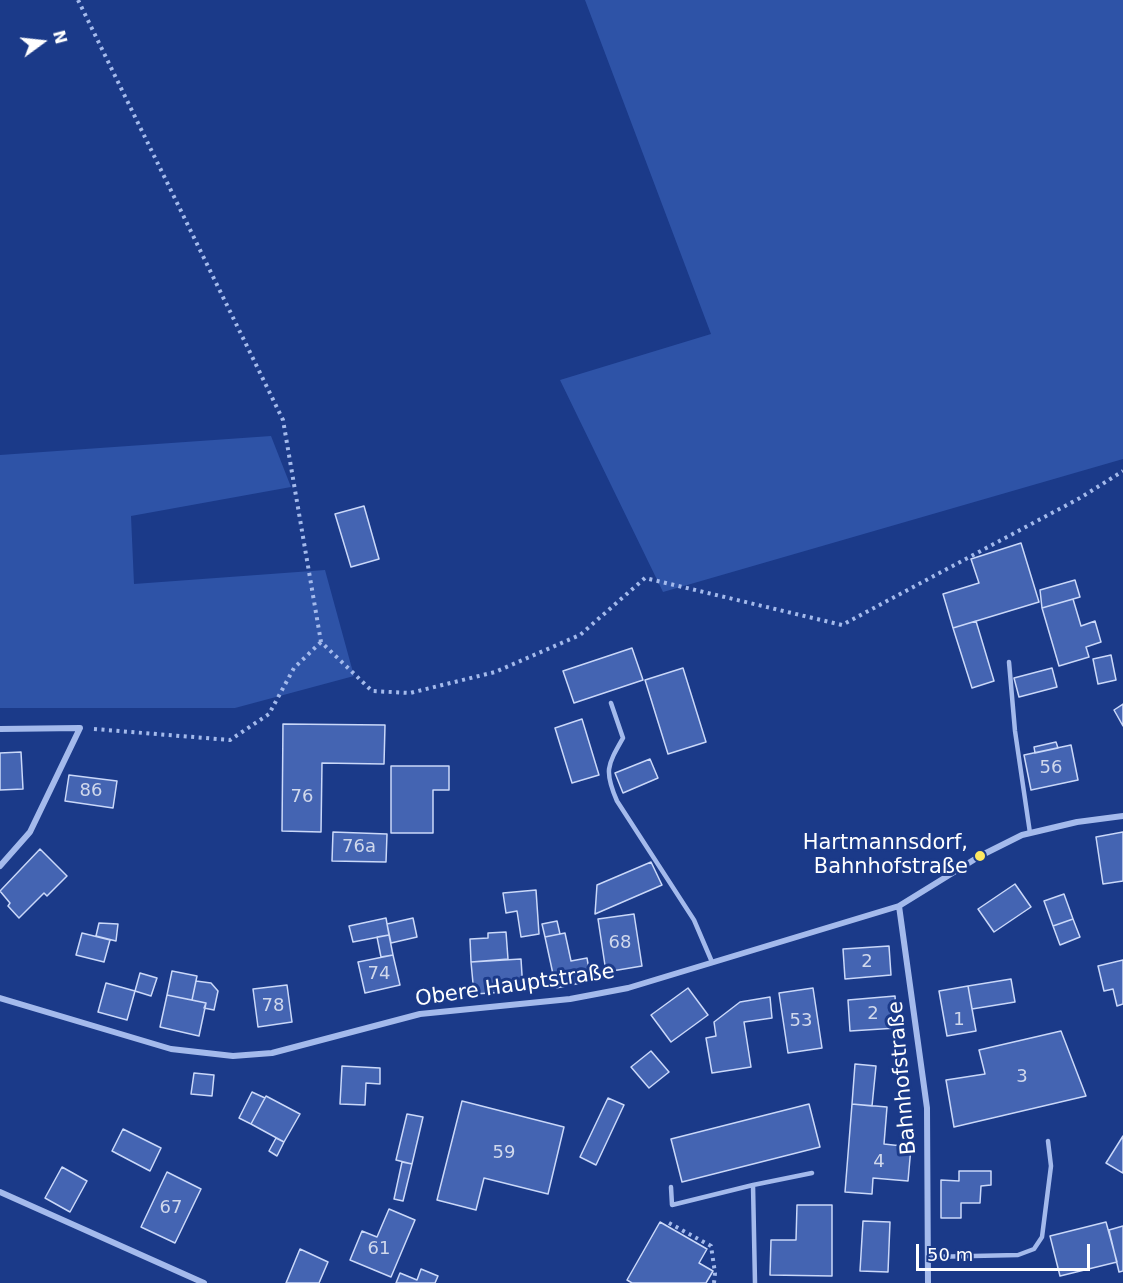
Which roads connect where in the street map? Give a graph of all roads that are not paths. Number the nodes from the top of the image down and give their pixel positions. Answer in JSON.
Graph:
{"nodes":[{"id":1,"x":1009,"y":662,"type":"dead end"},
{"id":2,"x":611,"y":703,"type":"dead end"},
{"id":3,"x":0,"y":729,"type":"edge"},
{"id":4,"x":1123,"y":816,"type":"edge"},
{"id":5,"x":1030,"y":833,"type":"junction"},
{"id":6,"x":0,"y":866,"type":"edge"},
{"id":7,"x":899,"y":906,"type":"junction"},
{"id":8,"x":712,"y":962,"type":"junction"},
{"id":9,"x":0,"y":998,"type":"edge"},
{"id":10,"x":1048,"y":1141,"type":"dead end"},
{"id":11,"x":812,"y":1173,"type":"dead end"},
{"id":12,"x":753,"y":1185,"type":"junction"},
{"id":13,"x":671,"y":1187,"type":"dead end"},
{"id":14,"x":0,"y":1192,"type":"edge"},
{"id":15,"x":928,"y":1257,"type":"junction"},
{"id":16,"x":204,"y":1283,"type":"edge"},
{"id":17,"x":755,"y":1283,"type":"edge"},
{"id":18,"x":928,"y":1283,"type":"edge"}],
"edges":[{"from":1,"to":5,"type":"lane"},
{"from":2,"to":8,"type":"lane"},
{"from":3,"to":6,"type":"street"},
{"from":4,"to":5,"type":"street","name":"Obere Hauptstraße"},
{"from":5,"to":7,"type":"street","name":"Obere Hauptstraße"},
{"from":7,"to":8,"type":"street","name":"Obere Hauptstraße"},
{"from":7,"to":15,"type":"street","name":"Bahnhofstraße"},
{"from":8,"to":9,"type":"street","name":"Obere Hauptstraße"},
{"from":10,"to":15,"type":"lane"},
{"from":11,"to":12,"type":"lane"},
{"from":12,"to":13,"type":"lane"},
{"from":12,"to":17,"type":"lane"},
{"from":14,"to":16,"type":"street"},
{"from":15,"to":18,"type":"street","name":"Bahnhofstraße"}]}
